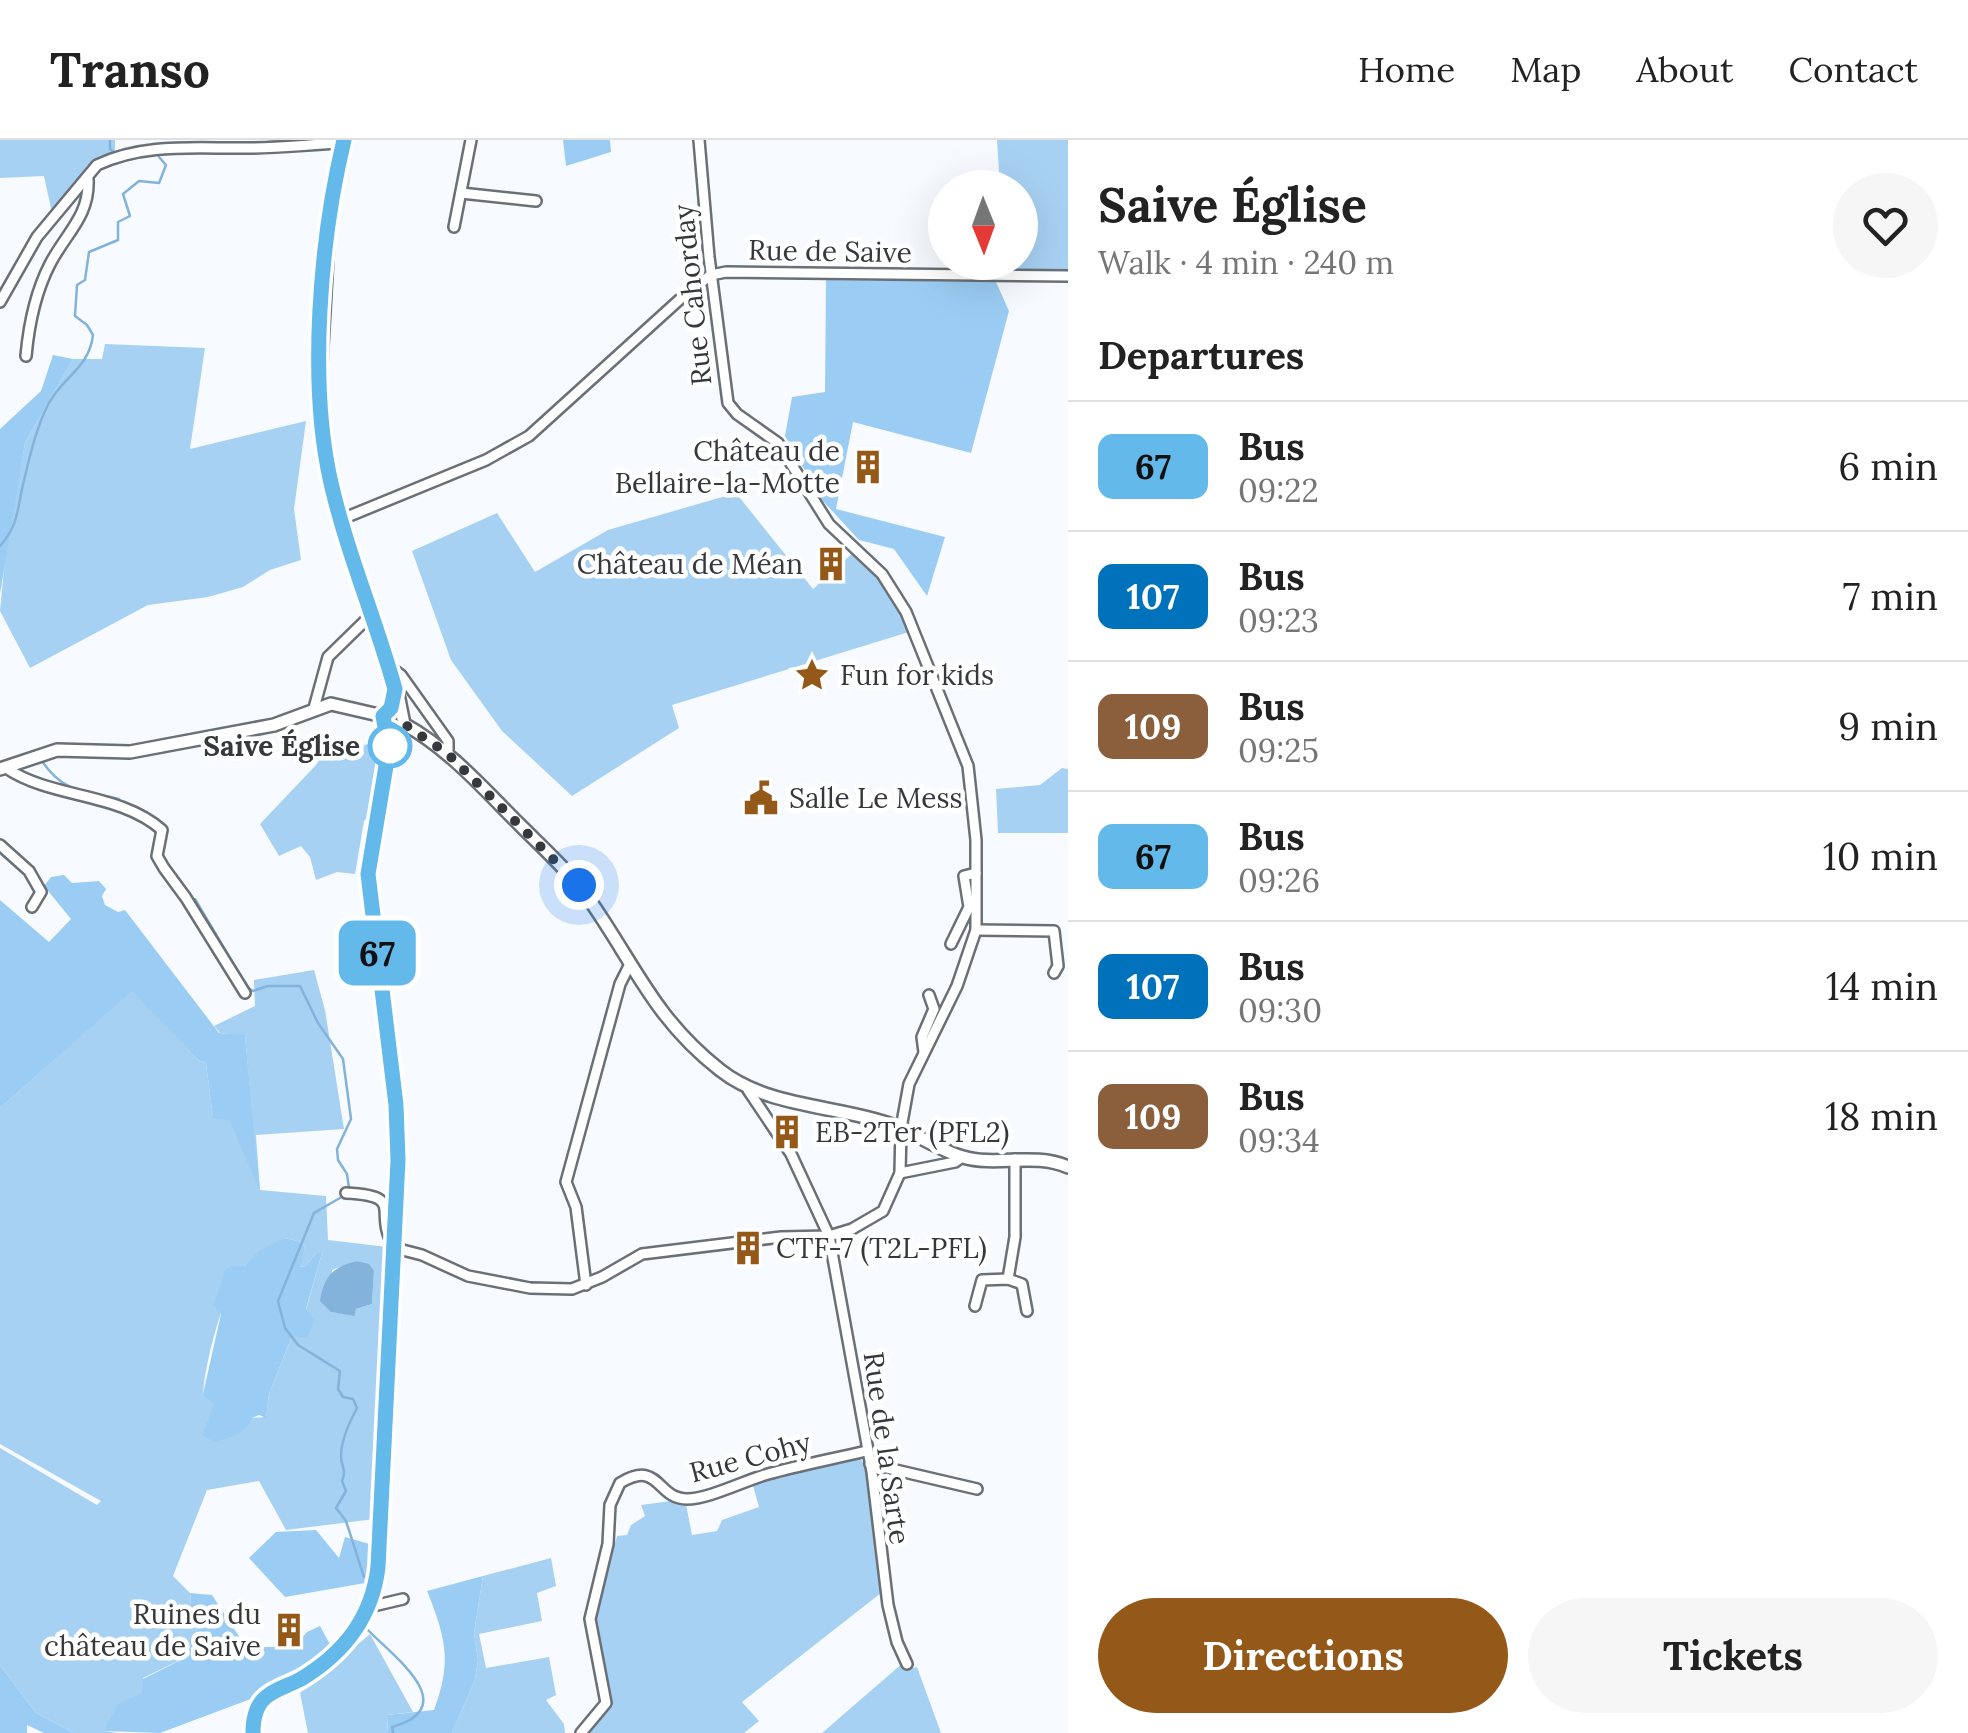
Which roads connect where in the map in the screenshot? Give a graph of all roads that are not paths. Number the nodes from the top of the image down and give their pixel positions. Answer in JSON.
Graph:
{"nodes":[{"id":1,"x":471,"y":140,"type":"edge"},
{"id":2,"x":699,"y":140,"type":"edge"},
{"id":3,"x":344,"y":142,"type":"edge"},
{"id":4,"x":175,"y":144,"type":"edge"},
{"id":5,"x":253,"y":144,"type":"edge"},
{"id":6,"x":88,"y":179,"type":"junction"},
{"id":7,"x":461,"y":193,"type":"junction"},
{"id":8,"x":536,"y":201,"type":"dead end"},
{"id":9,"x":454,"y":227,"type":"dead end"},
{"id":10,"x":711,"y":275,"type":"junction"},
{"id":11,"x":1068,"y":276,"type":"edge"},
{"id":12,"x":0,"y":302,"type":"edge"},
{"id":13,"x":26,"y":356,"type":"dead end"},
{"id":14,"x":342,"y":519,"type":"junction"},
{"id":15,"x":371,"y":615,"type":"junction"},
{"id":16,"x":389,"y":666,"type":"junction"},
{"id":17,"x":314,"y":708,"type":"junction"},
{"id":18,"x":395,"y":715,"type":"junction"},
{"id":19,"x":448,"y":754,"type":"junction"},
{"id":20,"x":2,"y":768,"type":"edge"},
{"id":21,"x":0,"y":845,"type":"edge"},
{"id":22,"x":976,"y":873,"type":"junction"},
{"id":23,"x":32,"y":907,"type":"dead end"},
{"id":24,"x":976,"y":930,"type":"junction"},
{"id":25,"x":951,"y":944,"type":"dead end"},
{"id":26,"x":629,"y":966,"type":"junction"},
{"id":27,"x":1054,"y":973,"type":"dead end"},
{"id":28,"x":245,"y":993,"type":"dead end"},
{"id":29,"x":929,"y":995,"type":"dead end"},
{"id":30,"x":925,"y":1054,"type":"junction"},
{"id":31,"x":748,"y":1090,"type":"junction"},
{"id":32,"x":901,"y":1128,"type":"junction"},
{"id":33,"x":962,"y":1157,"type":"junction"},
{"id":34,"x":1015,"y":1159,"type":"junction"},
{"id":35,"x":1068,"y":1167,"type":"edge"},
{"id":36,"x":900,"y":1173,"type":"junction"},
{"id":37,"x":348,"y":1193,"type":"dead end"},
{"id":38,"x":828,"y":1236,"type":"junction"},
{"id":39,"x":395,"y":1248,"type":"junction"},
{"id":40,"x":1008,"y":1278,"type":"junction"},
{"id":41,"x":586,"y":1285,"type":"junction"},
{"id":42,"x":975,"y":1306,"type":"dead end"},
{"id":43,"x":1026,"y":1311,"type":"dead end"},
{"id":44,"x":866,"y":1451,"type":"junction"},
{"id":45,"x":870,"y":1464,"type":"junction"},
{"id":46,"x":976,"y":1489,"type":"dead end"},
{"id":47,"x":403,"y":1599,"type":"dead end"},
{"id":48,"x":370,"y":1607,"type":"junction"},
{"id":49,"x":908,"y":1664,"type":"dead end"},
{"id":50,"x":252,"y":1733,"type":"edge"},
{"id":51,"x":581,"y":1733,"type":"edge"}],
"edges":[{"from":1,"to":7,"type":"street"},
{"from":2,"to":10,"type":"street","name":"Rue Cahorday"},
{"from":3,"to":5,"type":"street"},
{"from":3,"to":14,"type":"street"},
{"from":4,"to":5,"type":"street"},
{"from":4,"to":6,"type":"street"},
{"from":6,"to":12,"type":"street"},
{"from":6,"to":13,"type":"street"},
{"from":7,"to":8,"type":"street"},
{"from":7,"to":9,"type":"street"},
{"from":10,"to":11,"type":"street","name":"Rue de Saive"},
{"from":10,"to":14,"type":"street"},
{"from":10,"to":22,"type":"street","name":"Rue Cahorday"},
{"from":14,"to":15,"type":"street"},
{"from":15,"to":16,"type":"street"},
{"from":15,"to":17,"type":"street"},
{"from":16,"to":18,"type":"street"},
{"from":16,"to":19,"type":"street"},
{"from":17,"to":18,"type":"street"},
{"from":17,"to":20,"type":"street"},
{"from":18,"to":19,"type":"street"},
{"from":18,"to":39,"type":"street"},
{"from":19,"to":26,"type":"street"},
{"from":20,"to":28,"type":"street"},
{"from":21,"to":23,"type":"street"},
{"from":22,"to":24,"type":"street","name":"Rue Cahorday"},
{"from":22,"to":25,"type":"street"},
{"from":24,"to":27,"type":"street"},
{"from":24,"to":30,"type":"street","name":"Rue Cahorday"},
{"from":26,"to":31,"type":"street"},
{"from":26,"to":41,"type":"street"},
{"from":29,"to":30,"type":"street"},
{"from":30,"to":32,"type":"street","name":"Rue Cahorday"},
{"from":31,"to":32,"type":"street"},
{"from":31,"to":38,"type":"street","name":"Rue de la Sarte"},
{"from":32,"to":33,"type":"street"},
{"from":32,"to":36,"type":"street","name":"Rue Cahorday"},
{"from":33,"to":34,"type":"street"},
{"from":33,"to":36,"type":"street"},
{"from":34,"to":35,"type":"street"},
{"from":34,"to":40,"type":"street"},
{"from":36,"to":38,"type":"street"},
{"from":37,"to":39,"type":"street"},
{"from":38,"to":41,"type":"street"},
{"from":38,"to":44,"type":"street","name":"Rue de la Sarte"},
{"from":39,"to":41,"type":"street"},
{"from":39,"to":48,"type":"street"},
{"from":40,"to":42,"type":"street"},
{"from":40,"to":43,"type":"street"},
{"from":44,"to":45,"type":"street","name":"Rue de la Sarte"},
{"from":44,"to":51,"type":"street","name":"Rue Cohy"},
{"from":45,"to":46,"type":"street"},
{"from":45,"to":49,"type":"street","name":"Rue de la Sarte"},
{"from":47,"to":48,"type":"street"},
{"from":48,"to":50,"type":"street"}]}
